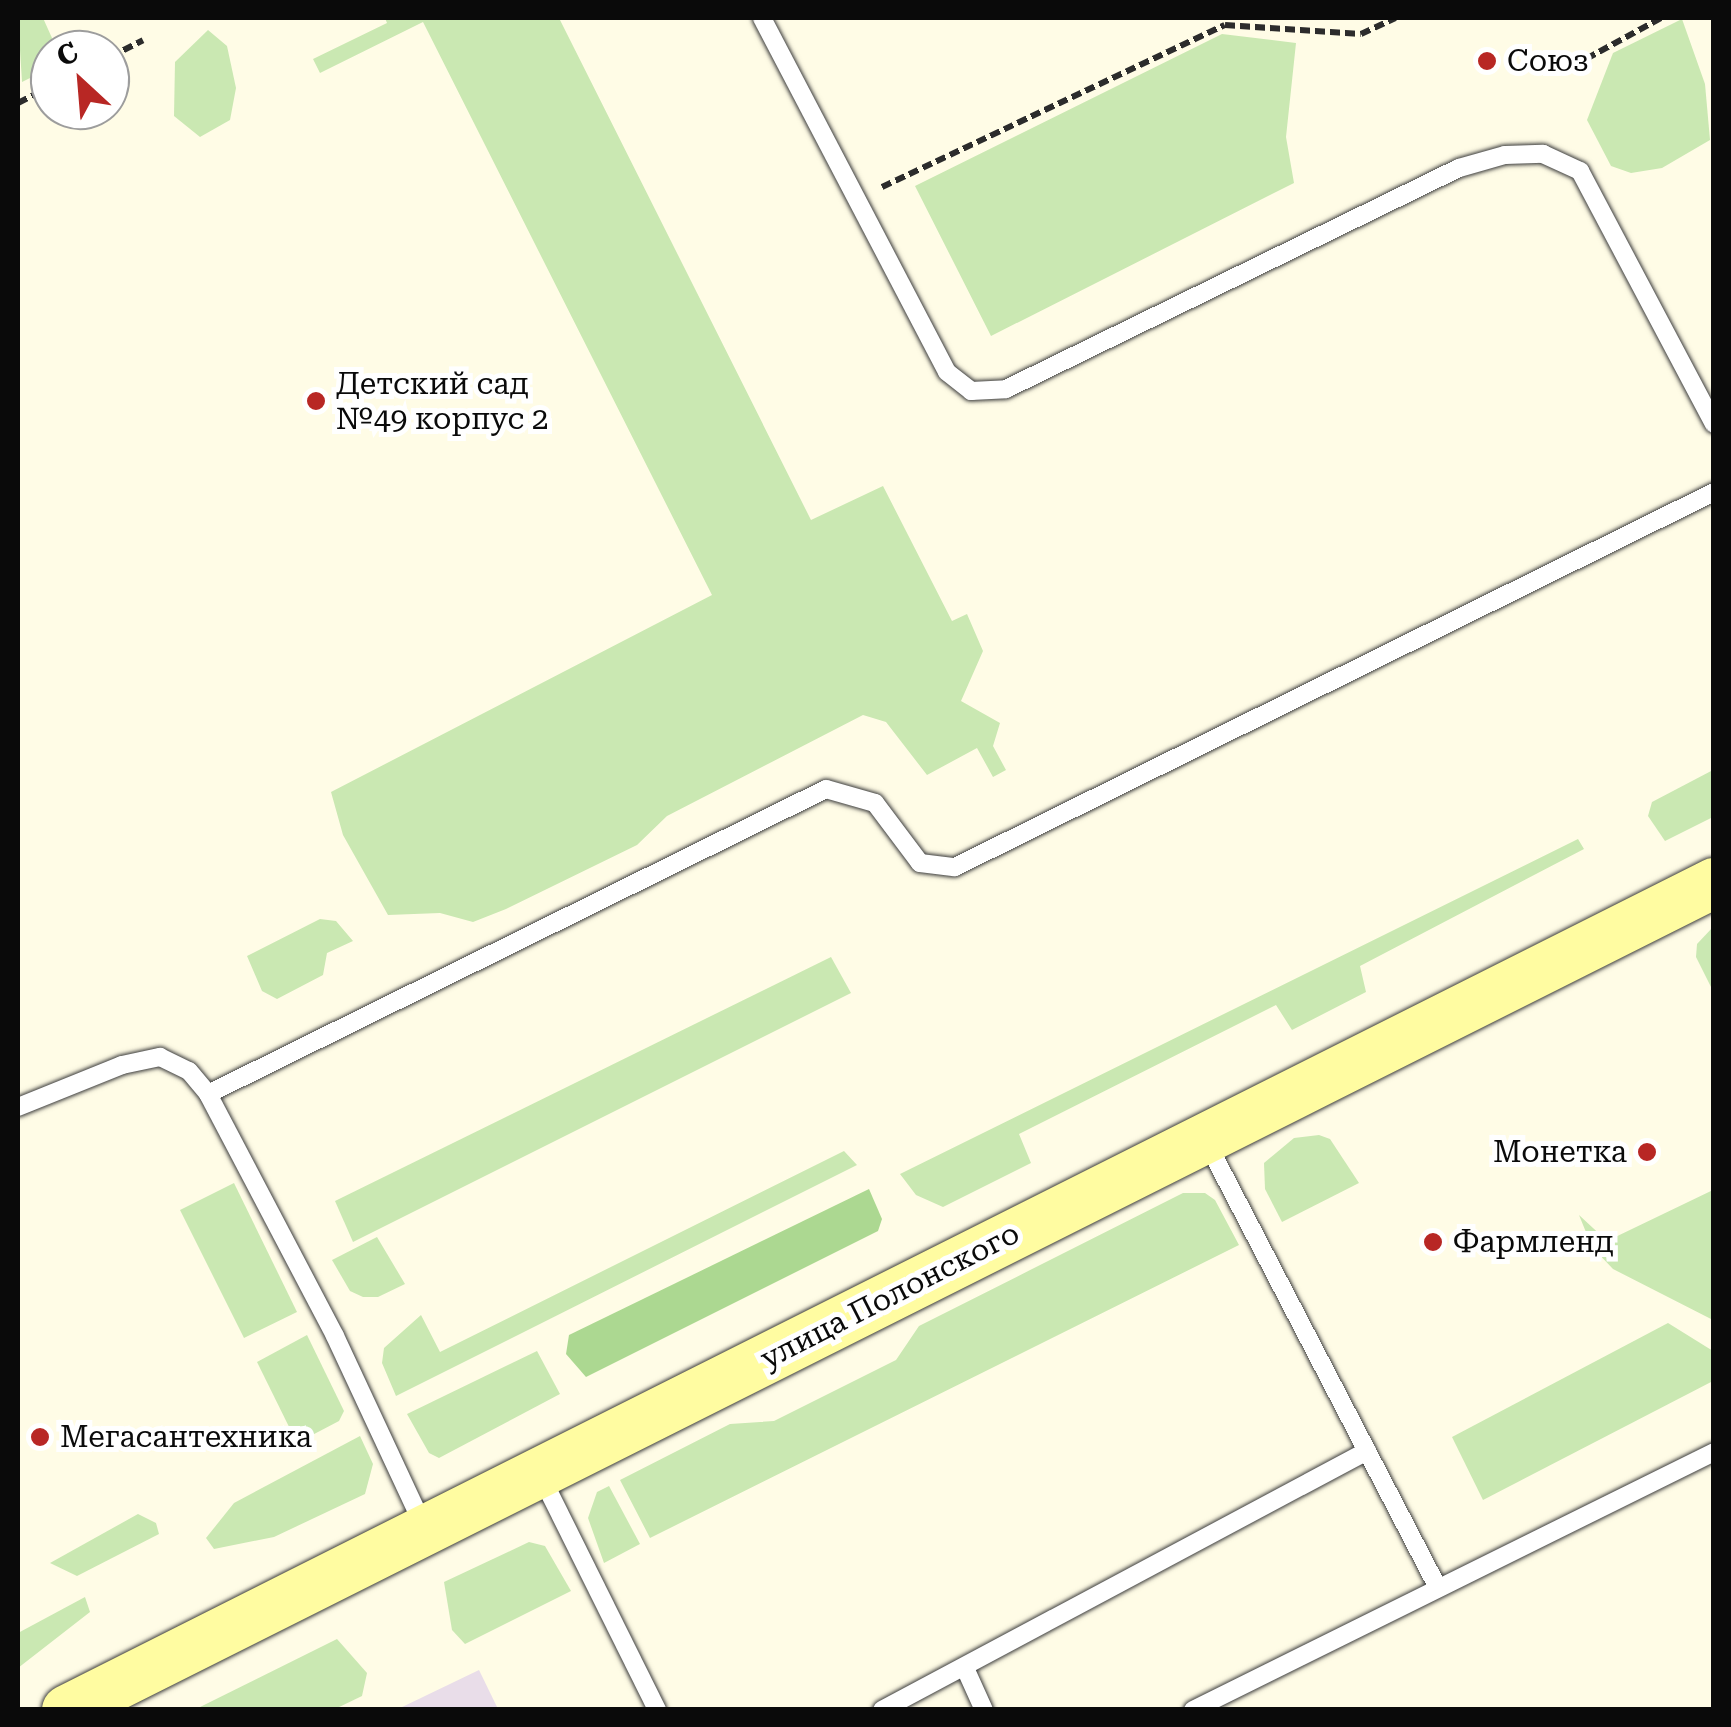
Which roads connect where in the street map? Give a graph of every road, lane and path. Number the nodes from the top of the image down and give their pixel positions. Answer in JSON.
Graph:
{"nodes":[{"id":1,"x":762,"y":18,"type":"edge"},
{"id":2,"x":1395,"y":18,"type":"edge"},
{"id":3,"x":1662,"y":18,"type":"edge"},
{"id":4,"x":142,"y":40,"type":"dead end"},
{"id":5,"x":130,"y":46,"type":"edge"},
{"id":6,"x":1573,"y":66,"type":"dead end"},
{"id":7,"x":857,"y":199,"type":"junction"},
{"id":8,"x":1714,"y":424,"type":"edge"},
{"id":9,"x":1714,"y":492,"type":"edge"},
{"id":10,"x":1714,"y":883,"type":"edge"},
{"id":11,"x":208,"y":1094,"type":"junction"},
{"id":12,"x":18,"y":1107,"type":"edge"},
{"id":13,"x":1205,"y":1139,"type":"junction"},
{"id":14,"x":1368,"y":1451,"type":"junction"},
{"id":15,"x":1714,"y":1452,"type":"edge"},
{"id":16,"x":540,"y":1472,"type":"junction"},
{"id":17,"x":426,"y":1530,"type":"junction"},
{"id":18,"x":1438,"y":1588,"type":"junction"},
{"id":19,"x":965,"y":1668,"type":"junction"},
{"id":20,"x":67,"y":1710,"type":"edge"},
{"id":21,"x":657,"y":1710,"type":"edge"},
{"id":22,"x":882,"y":1710,"type":"edge"},
{"id":23,"x":984,"y":1710,"type":"edge"},
{"id":24,"x":1193,"y":1710,"type":"edge"}],
"edges":[{"from":1,"to":7,"type":"lane"},
{"from":2,"to":7,"type":"path"},
{"from":3,"to":6,"type":"path"},
{"from":4,"to":5,"type":"path"},
{"from":7,"to":8,"type":"lane"},
{"from":9,"to":11,"type":"lane"},
{"from":10,"to":13,"type":"main road","name":"улица Полонского"},
{"from":11,"to":12,"type":"lane"},
{"from":11,"to":17,"type":"lane"},
{"from":13,"to":14,"type":"lane"},
{"from":13,"to":16,"type":"main road","name":"улица Полонского"},
{"from":14,"to":18,"type":"lane"},
{"from":14,"to":19,"type":"lane"},
{"from":15,"to":18,"type":"lane"},
{"from":16,"to":17,"type":"main road","name":"улица Полонского"},
{"from":16,"to":21,"type":"lane"},
{"from":17,"to":20,"type":"main road","name":"улица Полонского"},
{"from":18,"to":24,"type":"lane"},
{"from":19,"to":22,"type":"lane"},
{"from":19,"to":23,"type":"lane"}]}
